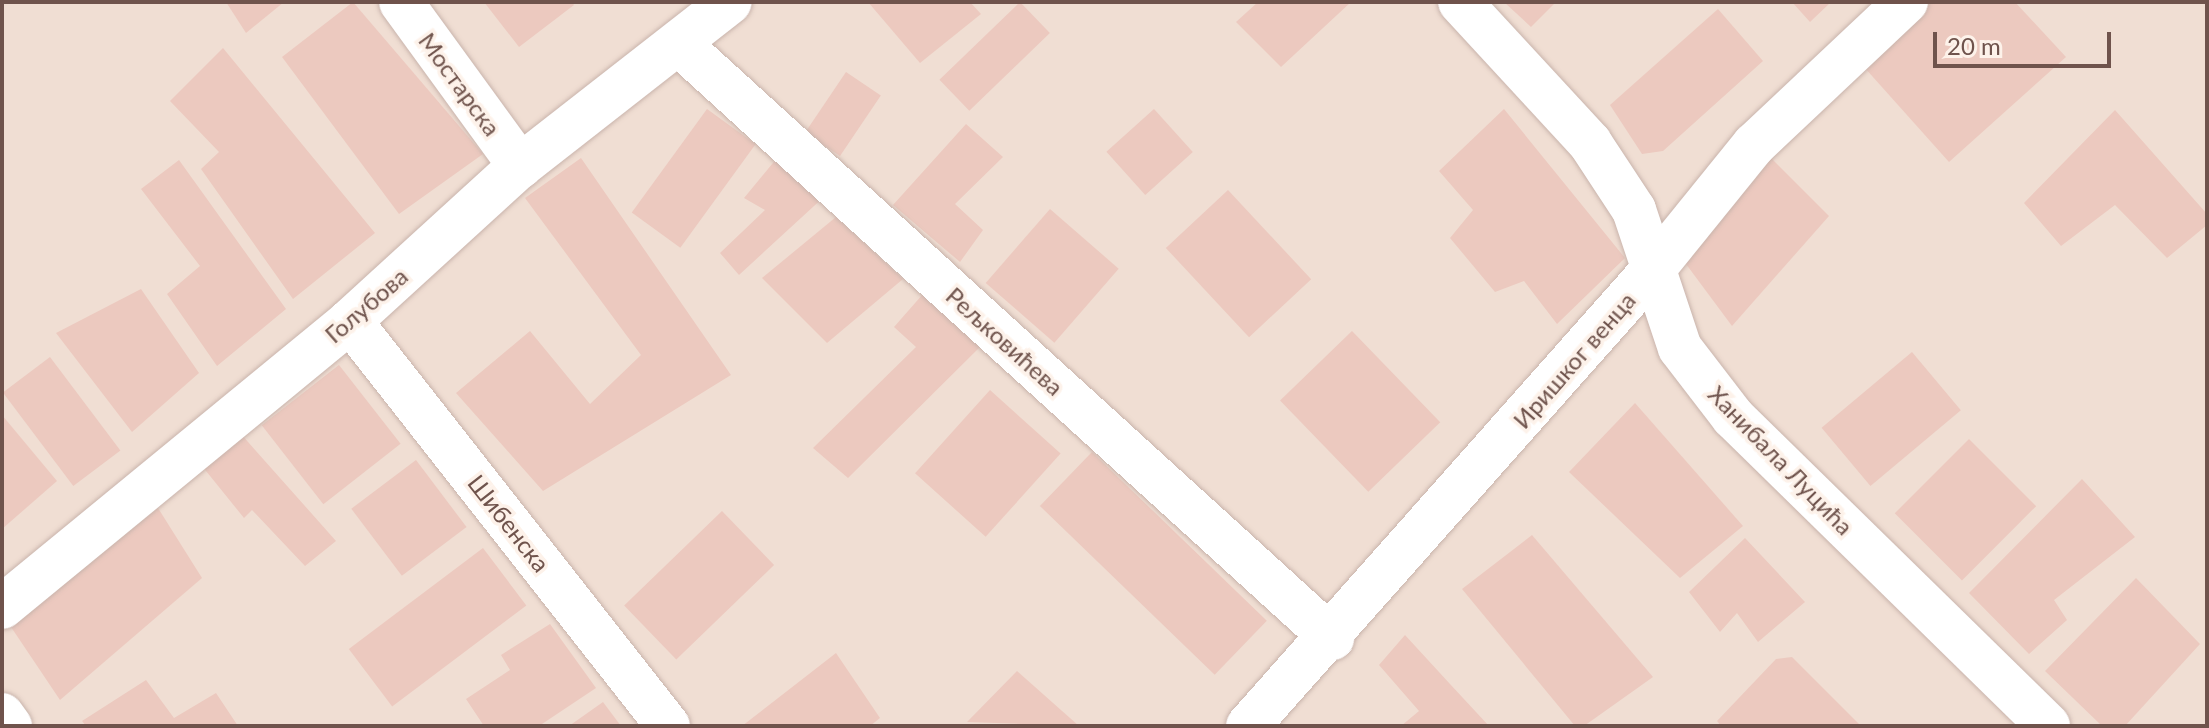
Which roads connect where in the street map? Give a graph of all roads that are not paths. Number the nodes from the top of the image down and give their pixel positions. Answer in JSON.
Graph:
{"nodes":[{"id":1,"x":401,"y":2,"type":"edge"},
{"id":2,"x":730,"y":2,"type":"edge"},
{"id":3,"x":1460,"y":2,"type":"edge"},
{"id":4,"x":1906,"y":2,"type":"edge"},
{"id":5,"x":679,"y":44,"type":"junction"},
{"id":6,"x":520,"y":166,"type":"junction"},
{"id":7,"x":1651,"y":272,"type":"junction"},
{"id":8,"x":350,"y":321,"type":"junction"},
{"id":9,"x":2,"y":607,"type":"edge"},
{"id":10,"x":1332,"y":638,"type":"junction"},
{"id":11,"x":2,"y":715,"type":"edge"},
{"id":12,"x":10,"y":726,"type":"edge"},
{"id":13,"x":668,"y":726,"type":"edge"},
{"id":14,"x":1248,"y":726,"type":"edge"},
{"id":15,"x":2048,"y":726,"type":"edge"}],
"edges":[{"from":1,"to":6,"type":"street","name":"Мостарска"},
{"from":2,"to":5,"type":"street","name":"Голубова"},
{"from":3,"to":7,"type":"street","name":"Ханибала Луцића"},
{"from":4,"to":7,"type":"street","name":"Иришког венца"},
{"from":5,"to":6,"type":"street","name":"Голубова"},
{"from":5,"to":10,"type":"street","name":"Рељковићева"},
{"from":6,"to":8,"type":"street","name":"Голубова"},
{"from":7,"to":10,"type":"street","name":"Иришког венца"},
{"from":7,"to":15,"type":"street","name":"Ханибала Луцића"},
{"from":8,"to":9,"type":"street","name":"Голубова"},
{"from":8,"to":13,"type":"street","name":"Шибенска"},
{"from":10,"to":14,"type":"street","name":"Иришког венца"},
{"from":11,"to":12,"type":"street"}]}
